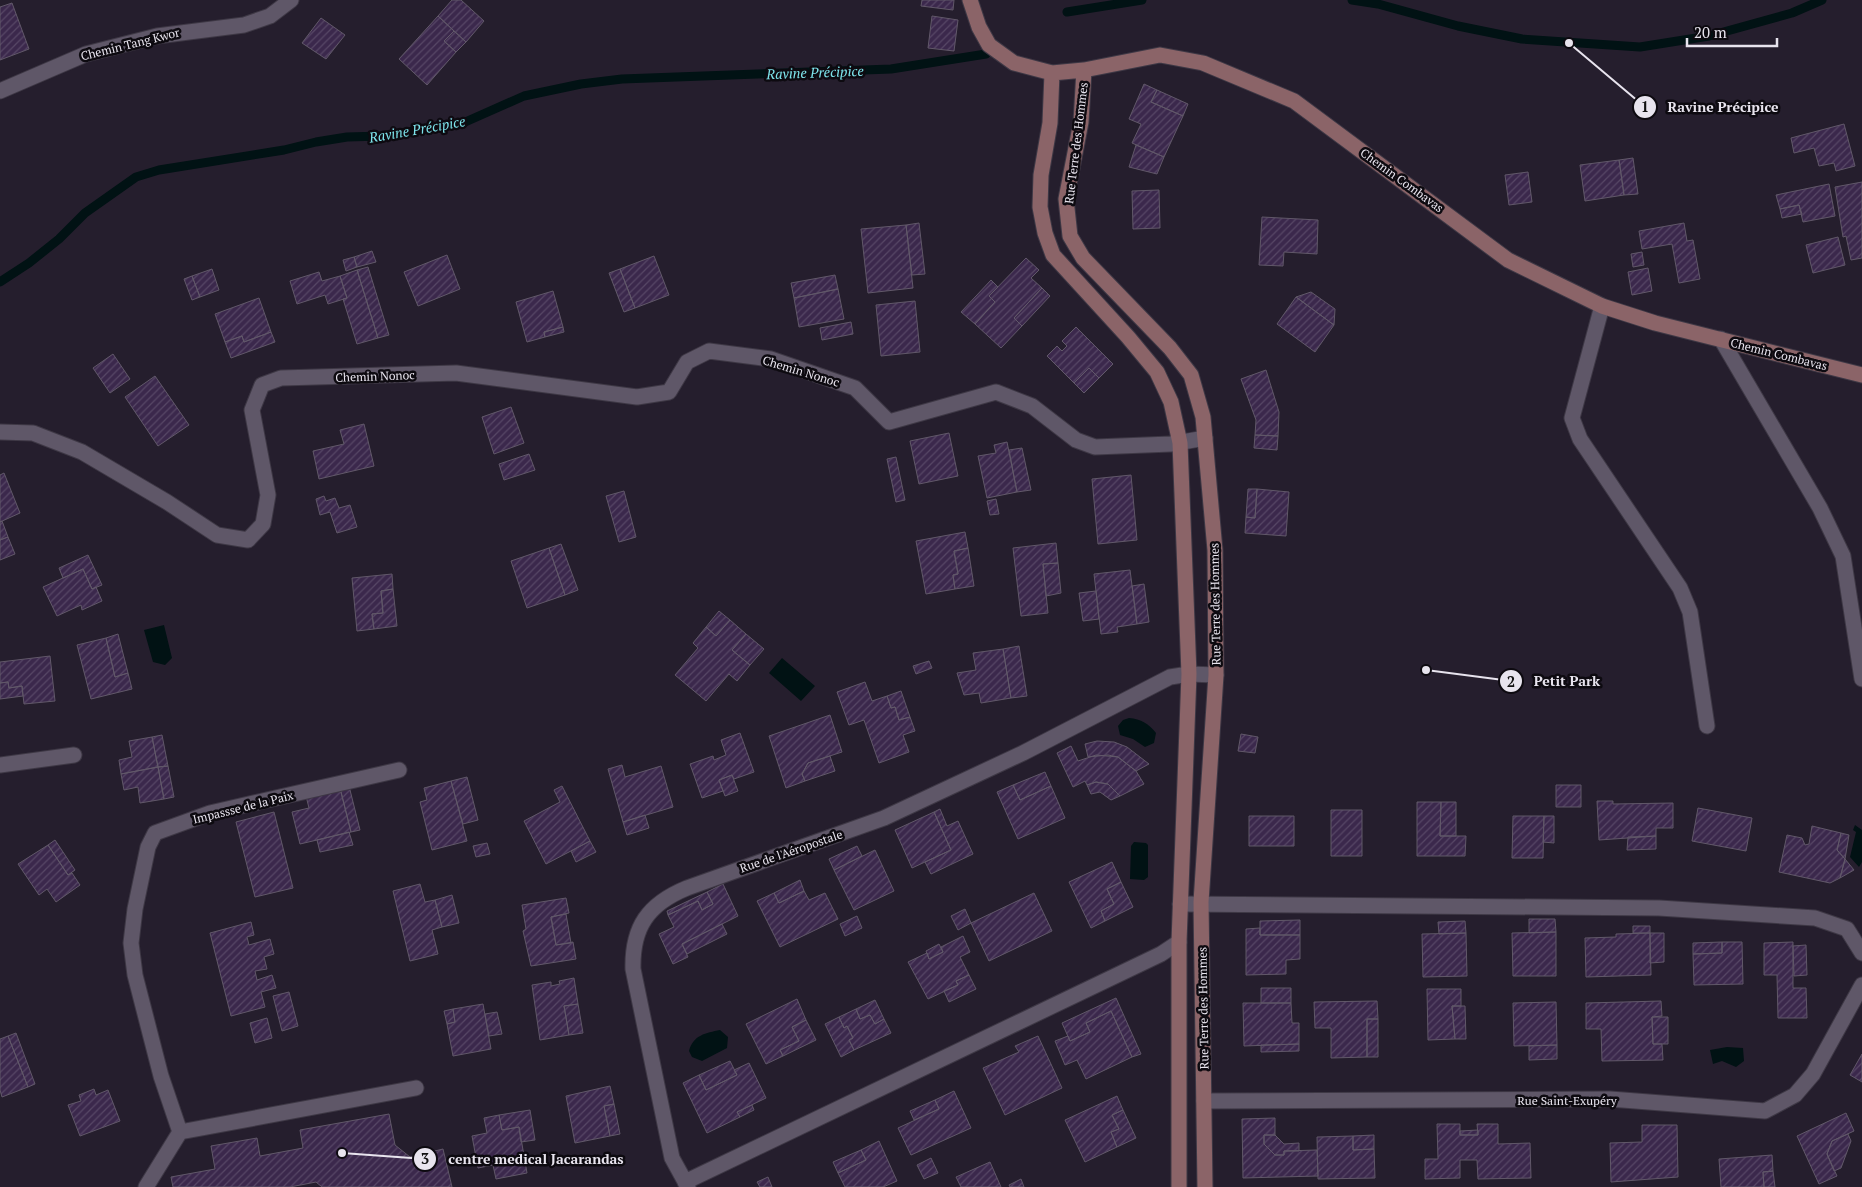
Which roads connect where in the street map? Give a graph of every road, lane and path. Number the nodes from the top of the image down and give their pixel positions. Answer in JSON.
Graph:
{"nodes":[{"id":1,"x":291,"y":0,"type":"edge"},
{"id":2,"x":971,"y":1,"type":"edge"},
{"id":3,"x":1084,"y":70,"type":"junction"},
{"id":4,"x":1052,"y":73,"type":"junction"},
{"id":5,"x":0,"y":91,"type":"edge"},
{"id":6,"x":1602,"y":306,"type":"junction"},
{"id":7,"x":1721,"y":339,"type":"junction"},
{"id":8,"x":1862,"y":375,"type":"edge"},
{"id":9,"x":0,"y":432,"type":"edge"},
{"id":10,"x":1205,"y":438,"type":"junction"},
{"id":11,"x":1180,"y":443,"type":"junction"},
{"id":12,"x":1189,"y":674,"type":"junction"},
{"id":13,"x":1216,"y":675,"type":"junction"},
{"id":14,"x":1862,"y":679,"type":"edge"},
{"id":15,"x":1708,"y":726,"type":"dead end"},
{"id":16,"x":74,"y":755,"type":"dead end"},
{"id":17,"x":0,"y":765,"type":"edge"},
{"id":18,"x":399,"y":770,"type":"dead end"},
{"id":19,"x":1201,"y":902,"type":"junction"},
{"id":20,"x":1180,"y":904,"type":"junction"},
{"id":21,"x":1179,"y":942,"type":"junction"},
{"id":22,"x":1862,"y":953,"type":"edge"},
{"id":23,"x":1862,"y":985,"type":"edge"},
{"id":24,"x":416,"y":1088,"type":"dead end"},
{"id":25,"x":1204,"y":1101,"type":"junction"},
{"id":26,"x":180,"y":1132,"type":"junction"},
{"id":27,"x":686,"y":1185,"type":"edge"},
{"id":28,"x":146,"y":1187,"type":"edge"},
{"id":29,"x":1179,"y":1187,"type":"edge"},
{"id":30,"x":1205,"y":1187,"type":"edge"}],
"edges":[{"from":1,"to":5,"type":"street","name":"Chemin Tang Kwor"},
{"from":2,"to":4,"type":"street","name":"Chemin Combavas"},
{"from":3,"to":4,"type":"street","name":"Chemin Combavas"},
{"from":3,"to":6,"type":"street","name":"Chemin Combavas"},
{"from":3,"to":10,"type":"street","name":"Rue Terre des Hommes"},
{"from":4,"to":11,"type":"street","name":"Rue Terre des Hommes"},
{"from":6,"to":7,"type":"street","name":"Chemin Combavas"},
{"from":6,"to":15,"type":"street"},
{"from":7,"to":8,"type":"street","name":"Chemin Combavas"},
{"from":7,"to":14,"type":"street"},
{"from":9,"to":11,"type":"street","name":"Chemin Nonoc"},
{"from":10,"to":11,"type":"street"},
{"from":10,"to":13,"type":"street","name":"Rue Terre des Hommes"},
{"from":11,"to":12,"type":"street","name":"Rue Terre des Hommes"},
{"from":12,"to":13,"type":"street","name":"Rue de l'Aéropostale"},
{"from":12,"to":20,"type":"street","name":"Rue Terre des Hommes"},
{"from":12,"to":27,"type":"street","name":"Rue de l'Aéropostale"},
{"from":13,"to":19,"type":"street","name":"Rue Terre des Hommes"},
{"from":16,"to":17,"type":"street"},
{"from":18,"to":26,"type":"street","name":"Impassse de la Paix"},
{"from":19,"to":20,"type":"street"},
{"from":19,"to":22,"type":"street"},
{"from":19,"to":25,"type":"street","name":"Rue Terre des Hommes"},
{"from":20,"to":21,"type":"street","name":"Rue Terre des Hommes"},
{"from":21,"to":27,"type":"street","name":"Rue de l'Aéropostale"},
{"from":21,"to":29,"type":"street","name":"Rue Terre des Hommes"},
{"from":23,"to":25,"type":"street","name":"Rue Saint-Exupéry"},
{"from":24,"to":26,"type":"street"},
{"from":25,"to":30,"type":"street","name":"Rue Terre des Hommes"},
{"from":26,"to":28,"type":"street"}]}
